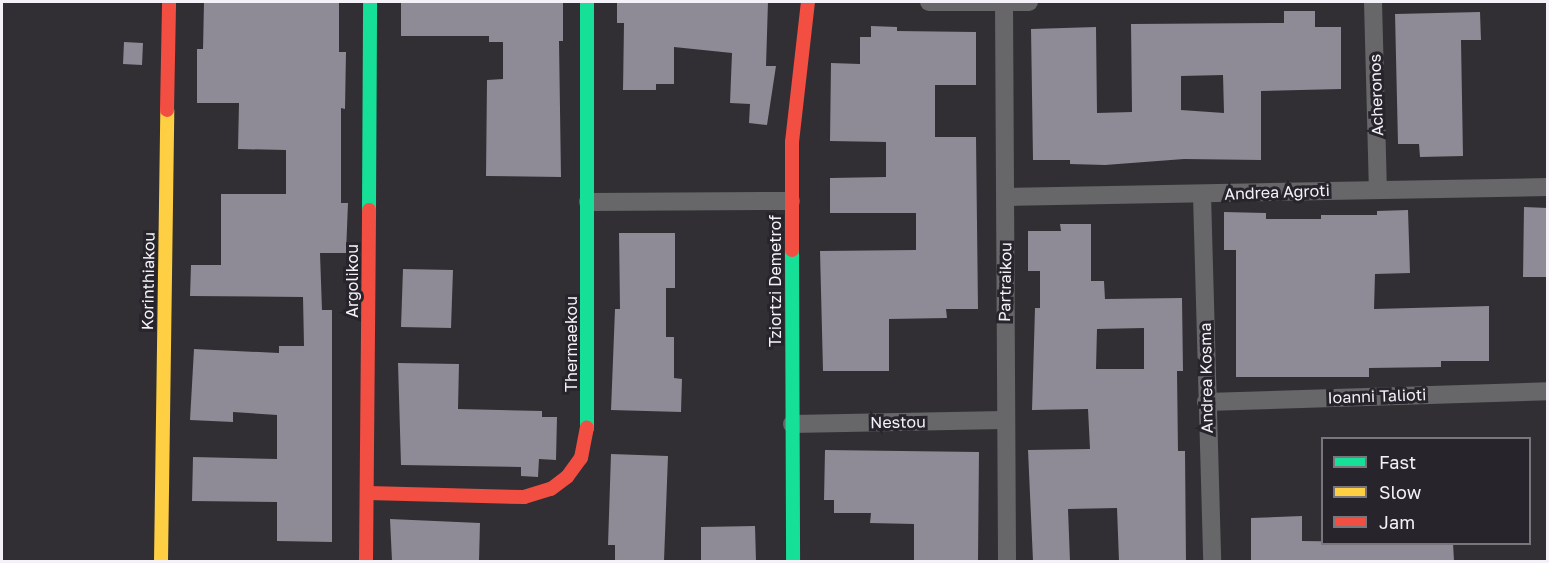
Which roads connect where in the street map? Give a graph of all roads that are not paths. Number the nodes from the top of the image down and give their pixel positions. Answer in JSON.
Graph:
{"nodes":[{"id":1,"x":169,"y":2,"type":"edge"},
{"id":2,"x":370,"y":2,"type":"edge"},
{"id":3,"x":587,"y":2,"type":"edge"},
{"id":4,"x":808,"y":2,"type":"edge"},
{"id":5,"x":929,"y":2,"type":"edge"},
{"id":6,"x":1004,"y":2,"type":"edge"},
{"id":7,"x":1029,"y":2,"type":"edge"},
{"id":8,"x":1373,"y":2,"type":"edge"},
{"id":9,"x":1548,"y":187,"type":"edge"},
{"id":10,"x":1378,"y":189,"type":"junction"},
{"id":11,"x":1202,"y":195,"type":"junction"},
{"id":12,"x":1006,"y":197,"type":"junction"},
{"id":13,"x":791,"y":201,"type":"junction"},
{"id":14,"x":588,"y":202,"type":"junction"},
{"id":15,"x":1548,"y":391,"type":"edge"},
{"id":16,"x":1206,"y":402,"type":"junction"},
{"id":17,"x":1004,"y":420,"type":"junction"},
{"id":18,"x":792,"y":424,"type":"junction"},
{"id":19,"x":368,"y":493,"type":"junction"},
{"id":20,"x":161,"y":561,"type":"edge"},
{"id":21,"x":366,"y":561,"type":"edge"},
{"id":22,"x":793,"y":561,"type":"edge"},
{"id":23,"x":1007,"y":561,"type":"edge"},
{"id":24,"x":1212,"y":561,"type":"edge"}],
"edges":[{"from":1,"to":20,"type":"street","name":"Korinthiakou"},
{"from":2,"to":19,"type":"street","name":"Argolikou"},
{"from":3,"to":14,"type":"street","name":"Thermaekou"},
{"from":4,"to":13,"type":"street","name":"Tziortzi Demetrof"},
{"from":5,"to":6,"type":"street"},
{"from":6,"to":7,"type":"street"},
{"from":6,"to":12,"type":"street","name":"Partraikou"},
{"from":8,"to":10,"type":"street","name":"Acheronos"},
{"from":9,"to":10,"type":"street","name":"Andrea Agroti"},
{"from":10,"to":11,"type":"street","name":"Andrea Agroti"},
{"from":11,"to":12,"type":"street","name":"Andrea Agroti"},
{"from":11,"to":16,"type":"street","name":"Andrea Kosma"},
{"from":12,"to":17,"type":"street","name":"Partraikou"},
{"from":13,"to":14,"type":"street"},
{"from":13,"to":18,"type":"street","name":"Tziortzi Demetrof"},
{"from":14,"to":19,"type":"street","name":"Thermaekou"},
{"from":15,"to":16,"type":"street","name":"Ioanni Talioti"},
{"from":16,"to":24,"type":"street","name":"Andrea Kosma"},
{"from":17,"to":18,"type":"street","name":"Nestou"},
{"from":17,"to":23,"type":"street","name":"Partraikou"},
{"from":18,"to":22,"type":"street","name":"Tziortzi Demetrof"},
{"from":19,"to":21,"type":"street","name":"Argolikou"}]}
